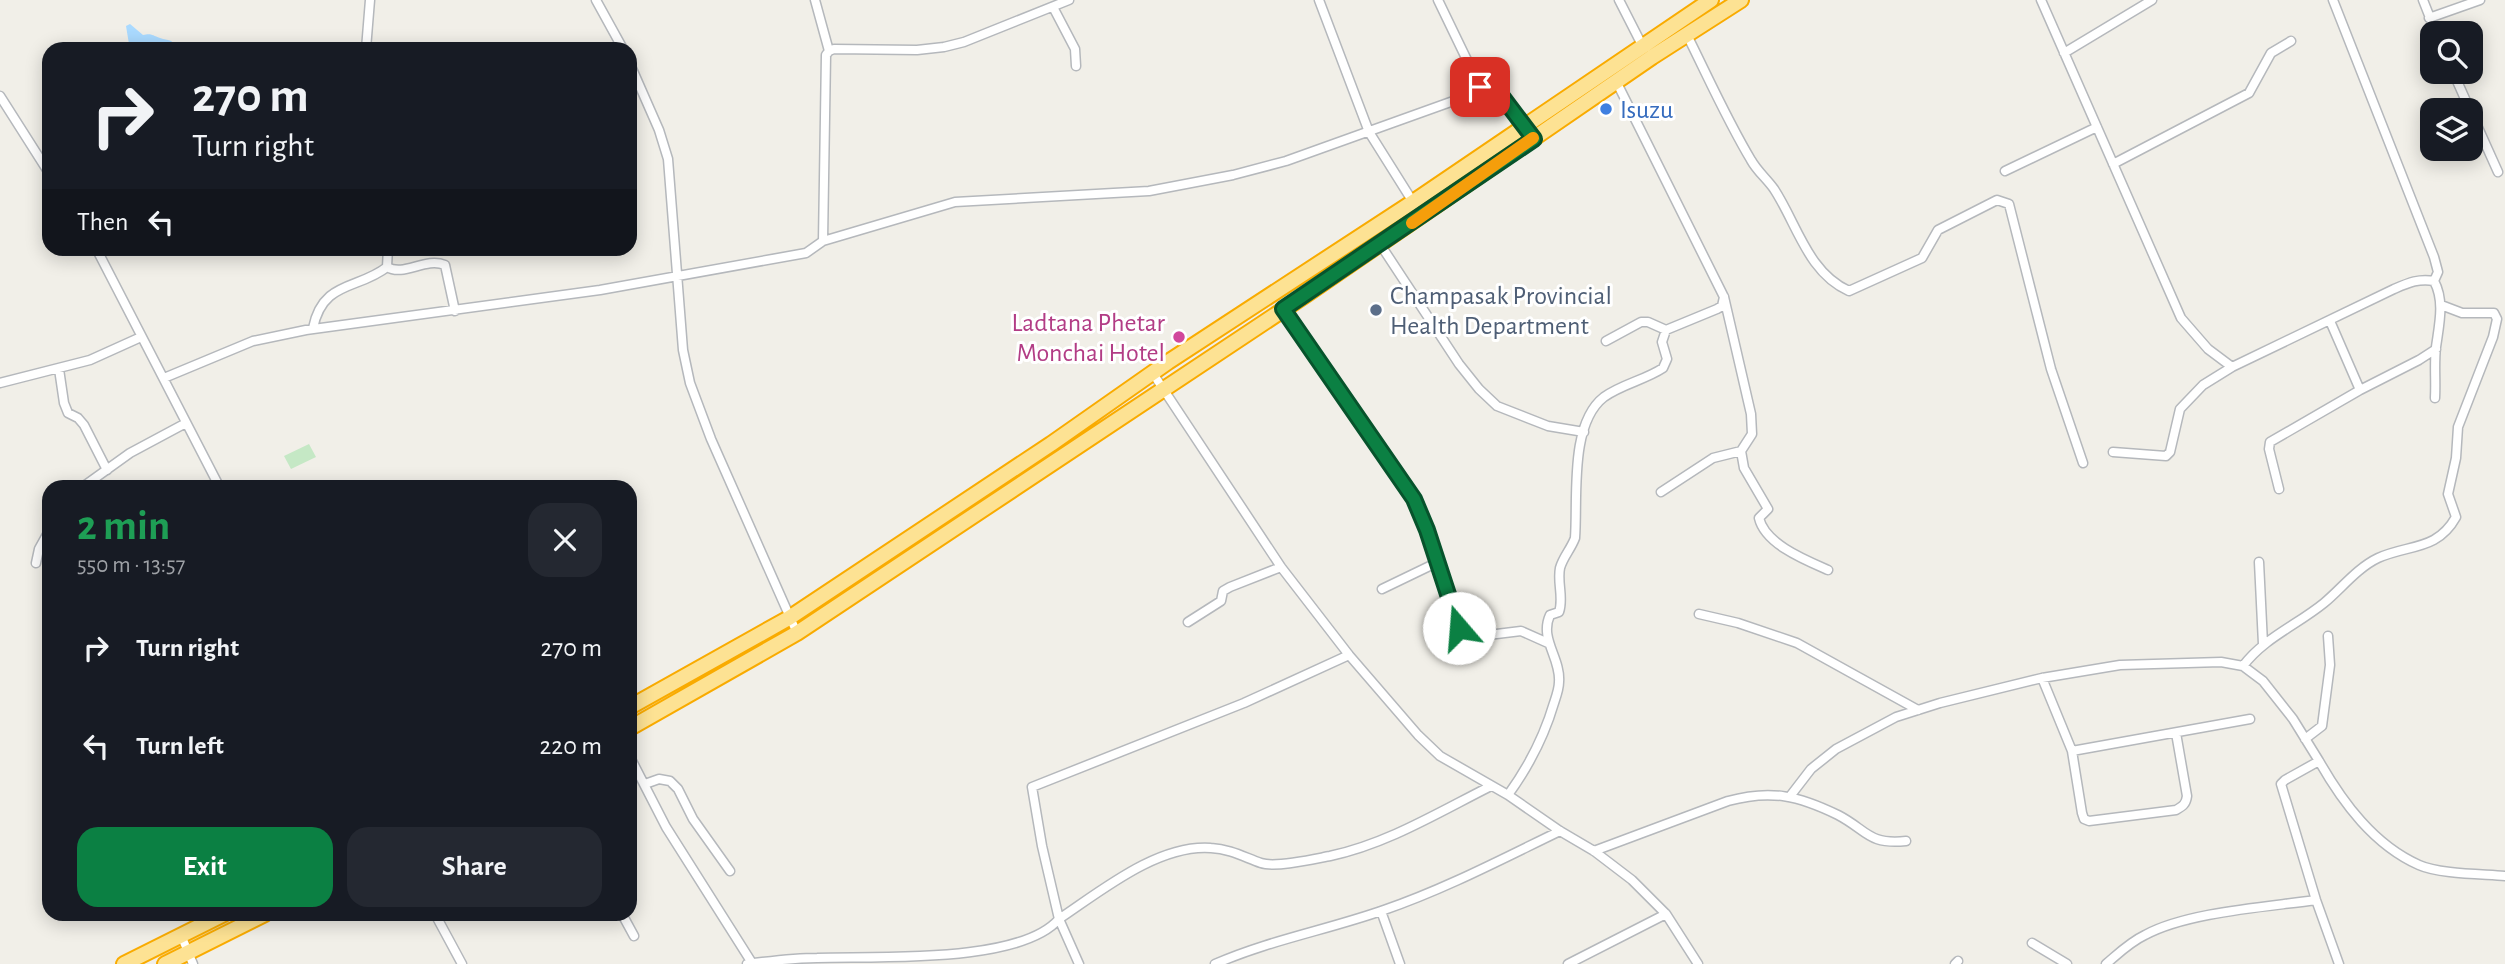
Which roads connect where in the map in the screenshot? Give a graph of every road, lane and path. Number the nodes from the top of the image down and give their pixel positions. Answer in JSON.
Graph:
{"nodes":[{"id":1,"x":370,"y":0,"type":"edge"},
{"id":2,"x":596,"y":0,"type":"edge"},
{"id":3,"x":815,"y":0,"type":"edge"},
{"id":4,"x":1069,"y":0,"type":"edge"},
{"id":5,"x":1319,"y":0,"type":"edge"},
{"id":6,"x":1438,"y":0,"type":"edge"},
{"id":7,"x":1619,"y":0,"type":"edge"},
{"id":8,"x":1711,"y":0,"type":"edge"},
{"id":9,"x":1741,"y":0,"type":"edge"},
{"id":10,"x":2041,"y":0,"type":"edge"},
{"id":11,"x":2152,"y":0,"type":"edge"},
{"id":12,"x":2333,"y":0,"type":"edge"},
{"id":13,"x":2423,"y":0,"type":"edge"},
{"id":14,"x":2480,"y":0,"type":"edge"},
{"id":15,"x":1053,"y":7,"type":"junction"},
{"id":16,"x":2429,"y":18,"type":"junction"},
{"id":17,"x":2430,"y":21,"type":"edge"},
{"id":18,"x":1687,"y":35,"type":"junction"},
{"id":19,"x":2291,"y":41,"type":"dead end"},
{"id":20,"x":367,"y":42,"type":"edge"},
{"id":21,"x":619,"y":42,"type":"edge"},
{"id":22,"x":829,"y":51,"type":"junction"},
{"id":23,"x":1648,"y":52,"type":"junction"},
{"id":24,"x":2064,"y":53,"type":"junction"},
{"id":25,"x":1076,"y":66,"type":"dead end"},
{"id":26,"x":637,"y":80,"type":"edge"},
{"id":27,"x":1617,"y":83,"type":"junction"},
{"id":28,"x":1484,"y":90,"type":"junction"},
{"id":29,"x":0,"y":96,"type":"edge"},
{"id":30,"x":1524,"y":125,"type":"junction"},
{"id":31,"x":2097,"y":127,"type":"junction"},
{"id":32,"x":1369,"y":132,"type":"junction"},
{"id":33,"x":2483,"y":138,"type":"edge"},
{"id":34,"x":1534,"y":139,"type":"junction"},
{"id":35,"x":42,"y":162,"type":"edge"},
{"id":36,"x":2113,"y":164,"type":"junction"},
{"id":37,"x":2006,"y":172,"type":"dead end"},
{"id":38,"x":2498,"y":172,"type":"dead end"},
{"id":39,"x":1413,"y":202,"type":"junction"},
{"id":40,"x":823,"y":241,"type":"junction"},
{"id":41,"x":1380,"y":244,"type":"junction"},
{"id":42,"x":100,"y":256,"type":"edge"},
{"id":43,"x":388,"y":256,"type":"edge"},
{"id":44,"x":387,"y":267,"type":"junction"},
{"id":45,"x":678,"y":277,"type":"junction"},
{"id":46,"x":2434,"y":281,"type":"junction"},
{"id":47,"x":1724,"y":297,"type":"junction"},
{"id":48,"x":2441,"y":304,"type":"junction"},
{"id":49,"x":1283,"y":309,"type":"junction"},
{"id":50,"x":455,"y":311,"type":"junction"},
{"id":51,"x":2330,"y":321,"type":"junction"},
{"id":52,"x":313,"y":328,"type":"junction"},
{"id":53,"x":1666,"y":330,"type":"junction"},
{"id":54,"x":141,"y":337,"type":"junction"},
{"id":55,"x":1606,"y":341,"type":"dead end"},
{"id":56,"x":2436,"y":349,"type":"junction"},
{"id":57,"x":2232,"y":367,"type":"junction"},
{"id":58,"x":60,"y":369,"type":"junction"},
{"id":59,"x":1152,"y":372,"type":"junction"},
{"id":60,"x":164,"y":378,"type":"junction"},
{"id":61,"x":0,"y":383,"type":"edge"},
{"id":62,"x":1163,"y":388,"type":"junction"},
{"id":63,"x":2360,"y":390,"type":"junction"},
{"id":64,"x":2435,"y":398,"type":"dead end"},
{"id":65,"x":186,"y":423,"type":"junction"},
{"id":66,"x":1584,"y":432,"type":"junction"},
{"id":67,"x":1741,"y":452,"type":"junction"},
{"id":68,"x":2113,"y":452,"type":"dead end"},
{"id":69,"x":2083,"y":463,"type":"dead end"},
{"id":70,"x":107,"y":470,"type":"junction"},
{"id":71,"x":93,"y":480,"type":"edge"},
{"id":72,"x":216,"y":480,"type":"edge"},
{"id":73,"x":2279,"y":489,"type":"dead end"},
{"id":74,"x":1661,"y":492,"type":"dead end"},
{"id":75,"x":42,"y":544,"type":"edge"},
{"id":76,"x":1438,"y":562,"type":"junction"},
{"id":77,"x":2259,"y":562,"type":"dead end"},
{"id":78,"x":36,"y":563,"type":"dead end"},
{"id":79,"x":1281,"y":567,"type":"junction"},
{"id":80,"x":1828,"y":570,"type":"dead end"},
{"id":81,"x":1382,"y":589,"type":"dead end"},
{"id":82,"x":1699,"y":614,"type":"dead end"},
{"id":83,"x":789,"y":618,"type":"junction"},
{"id":84,"x":1188,"y":622,"type":"dead end"},
{"id":85,"x":797,"y":633,"type":"junction"},
{"id":86,"x":2328,"y":636,"type":"dead end"},
{"id":87,"x":1548,"y":643,"type":"junction"},
{"id":88,"x":2263,"y":644,"type":"junction"},
{"id":89,"x":1349,"y":655,"type":"junction"},
{"id":90,"x":2243,"y":666,"type":"junction"},
{"id":91,"x":2042,"y":678,"type":"junction"},
{"id":92,"x":637,"y":703,"type":"edge"},
{"id":93,"x":637,"y":705,"type":"edge"},
{"id":94,"x":1918,"y":710,"type":"junction"},
{"id":95,"x":649,"y":719,"type":"junction"},
{"id":96,"x":2250,"y":719,"type":"dead end"},
{"id":97,"x":637,"y":725,"type":"edge"},
{"id":98,"x":2176,"y":733,"type":"junction"},
{"id":99,"x":2305,"y":739,"type":"junction"},
{"id":100,"x":2072,"y":751,"type":"junction"},
{"id":101,"x":2319,"y":761,"type":"junction"},
{"id":102,"x":637,"y":770,"type":"edge"},
{"id":103,"x":645,"y":784,"type":"junction"},
{"id":104,"x":1491,"y":786,"type":"junction"},
{"id":105,"x":1508,"y":795,"type":"junction"},
{"id":106,"x":1791,"y":795,"type":"junction"},
{"id":107,"x":1560,"y":831,"type":"junction"},
{"id":108,"x":1906,"y":841,"type":"dead end"},
{"id":109,"x":1594,"y":851,"type":"junction"},
{"id":110,"x":730,"y":872,"type":"dead end"},
{"id":111,"x":2505,"y":876,"type":"edge"},
{"id":112,"x":2316,"y":900,"type":"junction"},
{"id":113,"x":1381,"y":911,"type":"junction"},
{"id":114,"x":1666,"y":915,"type":"junction"},
{"id":115,"x":1059,"y":919,"type":"junction"},
{"id":116,"x":200,"y":921,"type":"edge"},
{"id":117,"x":253,"y":921,"type":"edge"},
{"id":118,"x":439,"y":921,"type":"edge"},
{"id":119,"x":626,"y":921,"type":"edge"},
{"id":120,"x":181,"y":935,"type":"junction"},
{"id":121,"x":634,"y":936,"type":"dead end"},
{"id":122,"x":2032,"y":943,"type":"dead end"},
{"id":123,"x":191,"y":958,"type":"edge"},
{"id":124,"x":816,"y":961,"type":"edge"},
{"id":125,"x":899,"y":961,"type":"edge"},
{"id":126,"x":124,"y":964,"type":"edge"},
{"id":127,"x":165,"y":964,"type":"edge"},
{"id":128,"x":462,"y":964,"type":"edge"},
{"id":129,"x":749,"y":964,"type":"edge"},
{"id":130,"x":1079,"y":964,"type":"edge"},
{"id":131,"x":1215,"y":964,"type":"edge"},
{"id":132,"x":1400,"y":964,"type":"edge"},
{"id":133,"x":1568,"y":964,"type":"edge"},
{"id":134,"x":1698,"y":964,"type":"edge"},
{"id":135,"x":2067,"y":964,"type":"edge"},
{"id":136,"x":2106,"y":964,"type":"edge"},
{"id":137,"x":2339,"y":964,"type":"edge"}],
"edges":[{"from":1,"to":20,"type":"street"},
{"from":2,"to":21,"type":"street"},
{"from":3,"to":22,"type":"street"},
{"from":4,"to":15,"type":"street"},
{"from":5,"to":32,"type":"street"},
{"from":6,"to":28,"type":"street"},
{"from":7,"to":23,"type":"street"},
{"from":8,"to":23,"type":"highway"},
{"from":9,"to":18,"type":"highway"},
{"from":10,"to":24,"type":"street"},
{"from":11,"to":24,"type":"street"},
{"from":12,"to":46,"type":"street"},
{"from":13,"to":16,"type":"street"},
{"from":14,"to":16,"type":"street"},
{"from":15,"to":22,"type":"street"},
{"from":15,"to":25,"type":"street"},
{"from":16,"to":17,"type":"street"},
{"from":18,"to":23,"type":"highway"},
{"from":18,"to":69,"type":"street"},
{"from":19,"to":36,"type":"street"},
{"from":22,"to":40,"type":"street"},
{"from":23,"to":27,"type":"highway"},
{"from":23,"to":30,"type":"highway"},
{"from":24,"to":31,"type":"street"},
{"from":26,"to":45,"type":"street"},
{"from":27,"to":34,"type":"highway"},
{"from":27,"to":47,"type":"street"},
{"from":28,"to":30,"type":"street"},
{"from":28,"to":32,"type":"street"},
{"from":29,"to":35,"type":"street"},
{"from":30,"to":34,"type":"street"},
{"from":30,"to":39,"type":"highway"},
{"from":31,"to":36,"type":"street"},
{"from":31,"to":37,"type":"street"},
{"from":32,"to":39,"type":"street"},
{"from":32,"to":40,"type":"street"},
{"from":33,"to":38,"type":"street"},
{"from":34,"to":41,"type":"highway"},
{"from":36,"to":57,"type":"street"},
{"from":39,"to":59,"type":"highway"},
{"from":40,"to":45,"type":"street"},
{"from":41,"to":49,"type":"highway"},
{"from":41,"to":66,"type":"street"},
{"from":42,"to":54,"type":"street"},
{"from":43,"to":44,"type":"street"},
{"from":44,"to":50,"type":"street"},
{"from":44,"to":52,"type":"street"},
{"from":45,"to":50,"type":"street"},
{"from":45,"to":83,"type":"street"},
{"from":46,"to":48,"type":"street"},
{"from":46,"to":51,"type":"street"},
{"from":47,"to":53,"type":"street"},
{"from":47,"to":67,"type":"street"},
{"from":48,"to":56,"type":"street"},
{"from":48,"to":88,"type":"street"},
{"from":49,"to":62,"type":"highway"},
{"from":49,"to":76,"type":"street"},
{"from":50,"to":52,"type":"street"},
{"from":51,"to":57,"type":"street"},
{"from":51,"to":63,"type":"street"},
{"from":52,"to":60,"type":"street"},
{"from":53,"to":55,"type":"street"},
{"from":53,"to":66,"type":"street"},
{"from":54,"to":58,"type":"street"},
{"from":54,"to":60,"type":"street"},
{"from":56,"to":63,"type":"street"},
{"from":56,"to":64,"type":"street"},
{"from":57,"to":68,"type":"street"},
{"from":58,"to":61,"type":"street"},
{"from":58,"to":70,"type":"street"},
{"from":59,"to":62,"type":"street"},
{"from":59,"to":83,"type":"highway"},
{"from":60,"to":65,"type":"street"},
{"from":62,"to":79,"type":"street"},
{"from":62,"to":85,"type":"highway"},
{"from":63,"to":73,"type":"street"},
{"from":65,"to":70,"type":"street"},
{"from":65,"to":72,"type":"street"},
{"from":66,"to":87,"type":"street"},
{"from":67,"to":74,"type":"street"},
{"from":67,"to":80,"type":"street"},
{"from":70,"to":71,"type":"street"},
{"from":75,"to":78,"type":"street"},
{"from":76,"to":81,"type":"street"},
{"from":76,"to":87,"type":"street"},
{"from":77,"to":88,"type":"street"},
{"from":79,"to":84,"type":"street"},
{"from":79,"to":89,"type":"street"},
{"from":82,"to":94,"type":"street"},
{"from":83,"to":85,"type":"street"},
{"from":83,"to":92,"type":"highway"},
{"from":85,"to":95,"type":"highway"},
{"from":86,"to":99,"type":"street"},
{"from":87,"to":105,"type":"street"},
{"from":88,"to":90,"type":"street"},
{"from":89,"to":104,"type":"street"},
{"from":89,"to":115,"type":"street"},
{"from":90,"to":91,"type":"street"},
{"from":90,"to":99,"type":"street"},
{"from":91,"to":94,"type":"street"},
{"from":91,"to":100,"type":"street"},
{"from":93,"to":95,"type":"highway"},
{"from":94,"to":106,"type":"street"},
{"from":95,"to":97,"type":"highway"},
{"from":96,"to":98,"type":"street"},
{"from":98,"to":100,"type":"street"},
{"from":98,"to":100,"type":"street"},
{"from":99,"to":101,"type":"street"},
{"from":101,"to":111,"type":"street"},
{"from":101,"to":112,"type":"street"},
{"from":102,"to":103,"type":"street"},
{"from":103,"to":110,"type":"street"},
{"from":103,"to":129,"type":"street"},
{"from":104,"to":105,"type":"street"},
{"from":104,"to":115,"type":"street"},
{"from":105,"to":107,"type":"street"},
{"from":106,"to":108,"type":"street"},
{"from":106,"to":109,"type":"street"},
{"from":107,"to":109,"type":"street"},
{"from":107,"to":113,"type":"street"},
{"from":109,"to":114,"type":"street"},
{"from":112,"to":136,"type":"street"},
{"from":112,"to":137,"type":"street"},
{"from":113,"to":131,"type":"street"},
{"from":113,"to":132,"type":"street"},
{"from":114,"to":133,"type":"street"},
{"from":114,"to":134,"type":"street"},
{"from":115,"to":125,"type":"street"},
{"from":115,"to":130,"type":"street"},
{"from":116,"to":120,"type":"highway"},
{"from":117,"to":123,"type":"highway"},
{"from":118,"to":128,"type":"street"},
{"from":119,"to":121,"type":"street"},
{"from":120,"to":123,"type":"street"},
{"from":120,"to":126,"type":"highway"},
{"from":122,"to":135,"type":"street"},
{"from":123,"to":127,"type":"highway"},
{"from":124,"to":125,"type":"street"},
{"from":124,"to":129,"type":"street"}]}
